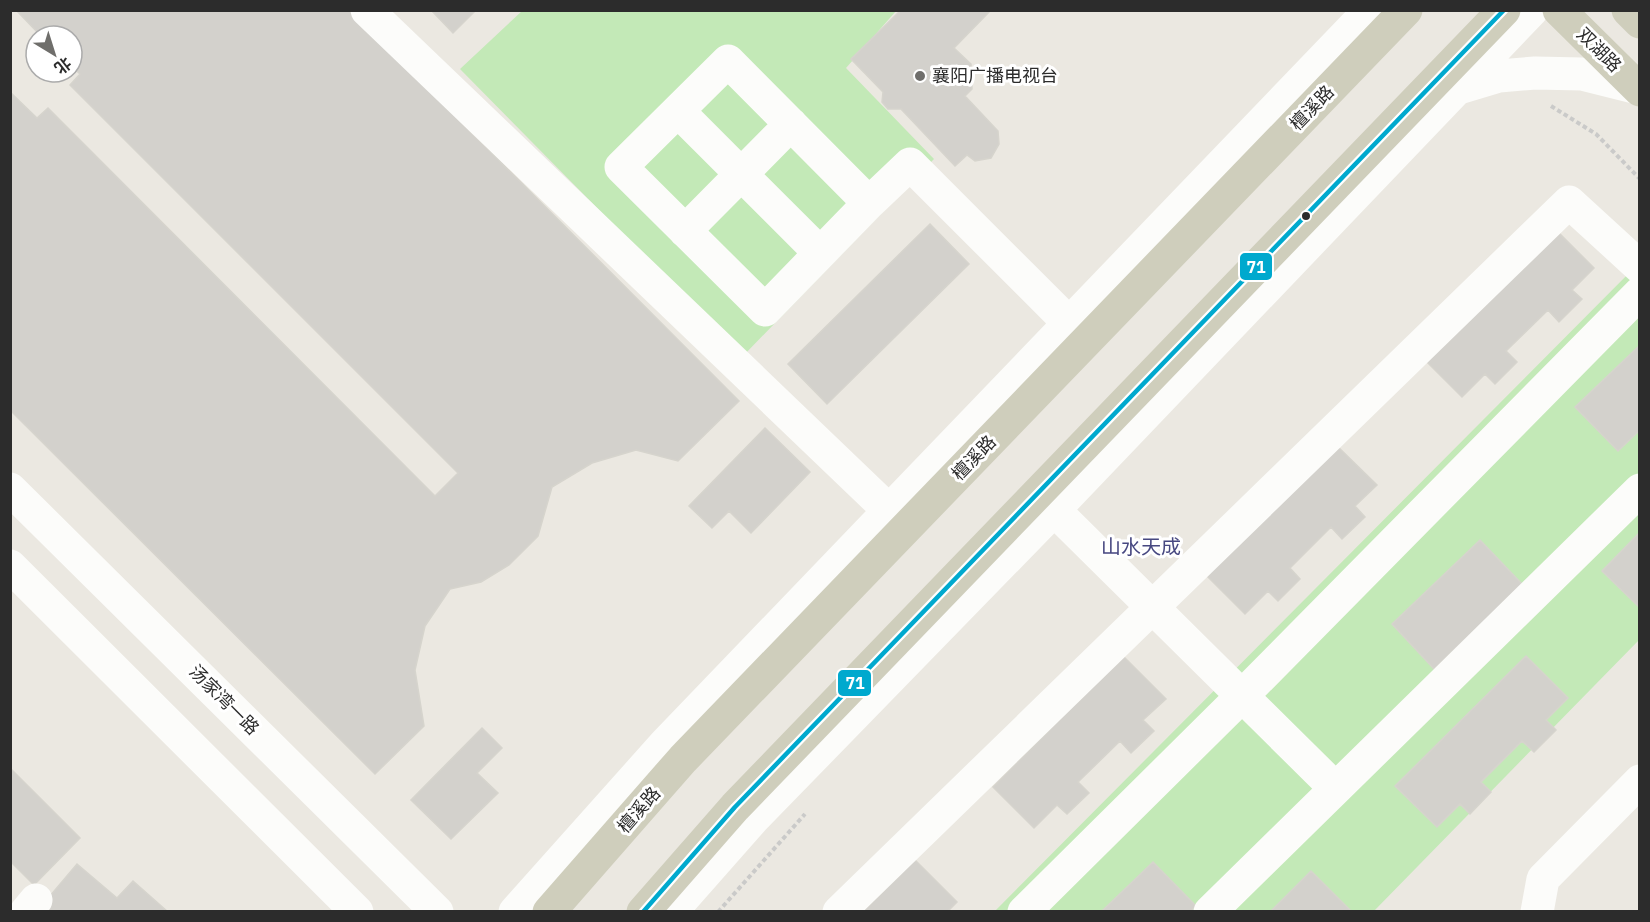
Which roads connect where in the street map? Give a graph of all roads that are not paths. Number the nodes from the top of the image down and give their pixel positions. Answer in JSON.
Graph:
{"nodes":[{"id":1,"x":367,"y":10,"type":"edge"},
{"id":2,"x":1406,"y":10,"type":"edge"},
{"id":3,"x":1504,"y":10,"type":"edge"},
{"id":4,"x":1532,"y":10,"type":"edge"},
{"id":5,"x":1559,"y":10,"type":"edge"},
{"id":6,"x":1628,"y":10,"type":"edge"},
{"id":7,"x":1369,"y":11,"type":"edge"},
{"id":8,"x":1640,"y":22,"type":"edge"},
{"id":9,"x":1457,"y":89,"type":"junction"},
{"id":10,"x":1639,"y":89,"type":"edge"},
{"id":11,"x":678,"y":111,"type":"junction"},
{"id":12,"x":791,"y":124,"type":"junction"},
{"id":13,"x":741,"y":174,"type":"junction"},
{"id":14,"x":869,"y":203,"type":"junction"},
{"id":15,"x":685,"y":231,"type":"junction"},
{"id":16,"x":820,"y":253,"type":"junction"},
{"id":17,"x":1640,"y":267,"type":"edge"},
{"id":18,"x":1640,"y":293,"type":"edge"},
{"id":19,"x":1069,"y":323,"type":"junction"},
{"id":20,"x":10,"y":489,"type":"edge"},
{"id":21,"x":1640,"y":490,"type":"edge"},
{"id":22,"x":1046,"y":502,"type":"junction"},
{"id":23,"x":898,"y":519,"type":"junction"},
{"id":24,"x":10,"y":566,"type":"edge"},
{"id":25,"x":1152,"y":607,"type":"junction"},
{"id":26,"x":1242,"y":696,"type":"junction"},
{"id":27,"x":1640,"y":781,"type":"edge"},
{"id":28,"x":1335,"y":788,"type":"junction"},
{"id":29,"x":357,"y":912,"type":"edge"},
{"id":30,"x":437,"y":912,"type":"edge"},
{"id":31,"x":514,"y":912,"type":"edge"},
{"id":32,"x":549,"y":912,"type":"edge"},
{"id":33,"x":643,"y":912,"type":"edge"},
{"id":34,"x":671,"y":912,"type":"edge"},
{"id":35,"x":839,"y":912,"type":"edge"},
{"id":36,"x":1024,"y":912,"type":"edge"},
{"id":37,"x":1210,"y":912,"type":"edge"},
{"id":38,"x":1537,"y":912,"type":"edge"}],
"edges":[{"from":1,"to":23,"type":"street"},
{"from":2,"to":23,"type":"main road","name":"檀溪路"},
{"from":3,"to":22,"type":"main road"},
{"from":4,"to":9,"type":"street"},
{"from":5,"to":10,"type":"main road","name":"双湖路"},
{"from":6,"to":8,"type":"main road"},
{"from":7,"to":19,"type":"street"},
{"from":9,"to":10,"type":"street"},
{"from":9,"to":22,"type":"street"},
{"from":11,"to":12,"type":"street"},
{"from":11,"to":13,"type":"street"},
{"from":11,"to":15,"type":"street"},
{"from":12,"to":13,"type":"street"},
{"from":12,"to":14,"type":"street"},
{"from":13,"to":15,"type":"street"},
{"from":13,"to":16,"type":"street"},
{"from":14,"to":16,"type":"street"},
{"from":14,"to":19,"type":"street"},
{"from":15,"to":16,"type":"street"},
{"from":17,"to":25,"type":"street"},
{"from":18,"to":26,"type":"street"},
{"from":19,"to":23,"type":"street"},
{"from":20,"to":30,"type":"street","name":"汤家湾一路"},
{"from":21,"to":28,"type":"street"},
{"from":22,"to":25,"type":"street"},
{"from":22,"to":33,"type":"main road"},
{"from":22,"to":34,"type":"street"},
{"from":23,"to":31,"type":"street"},
{"from":23,"to":32,"type":"main road","name":"檀溪路"},
{"from":24,"to":29,"type":"street"},
{"from":25,"to":26,"type":"street"},
{"from":25,"to":35,"type":"street"},
{"from":26,"to":28,"type":"street"},
{"from":26,"to":36,"type":"street"},
{"from":27,"to":38,"type":"street"},
{"from":28,"to":37,"type":"street"}]}
